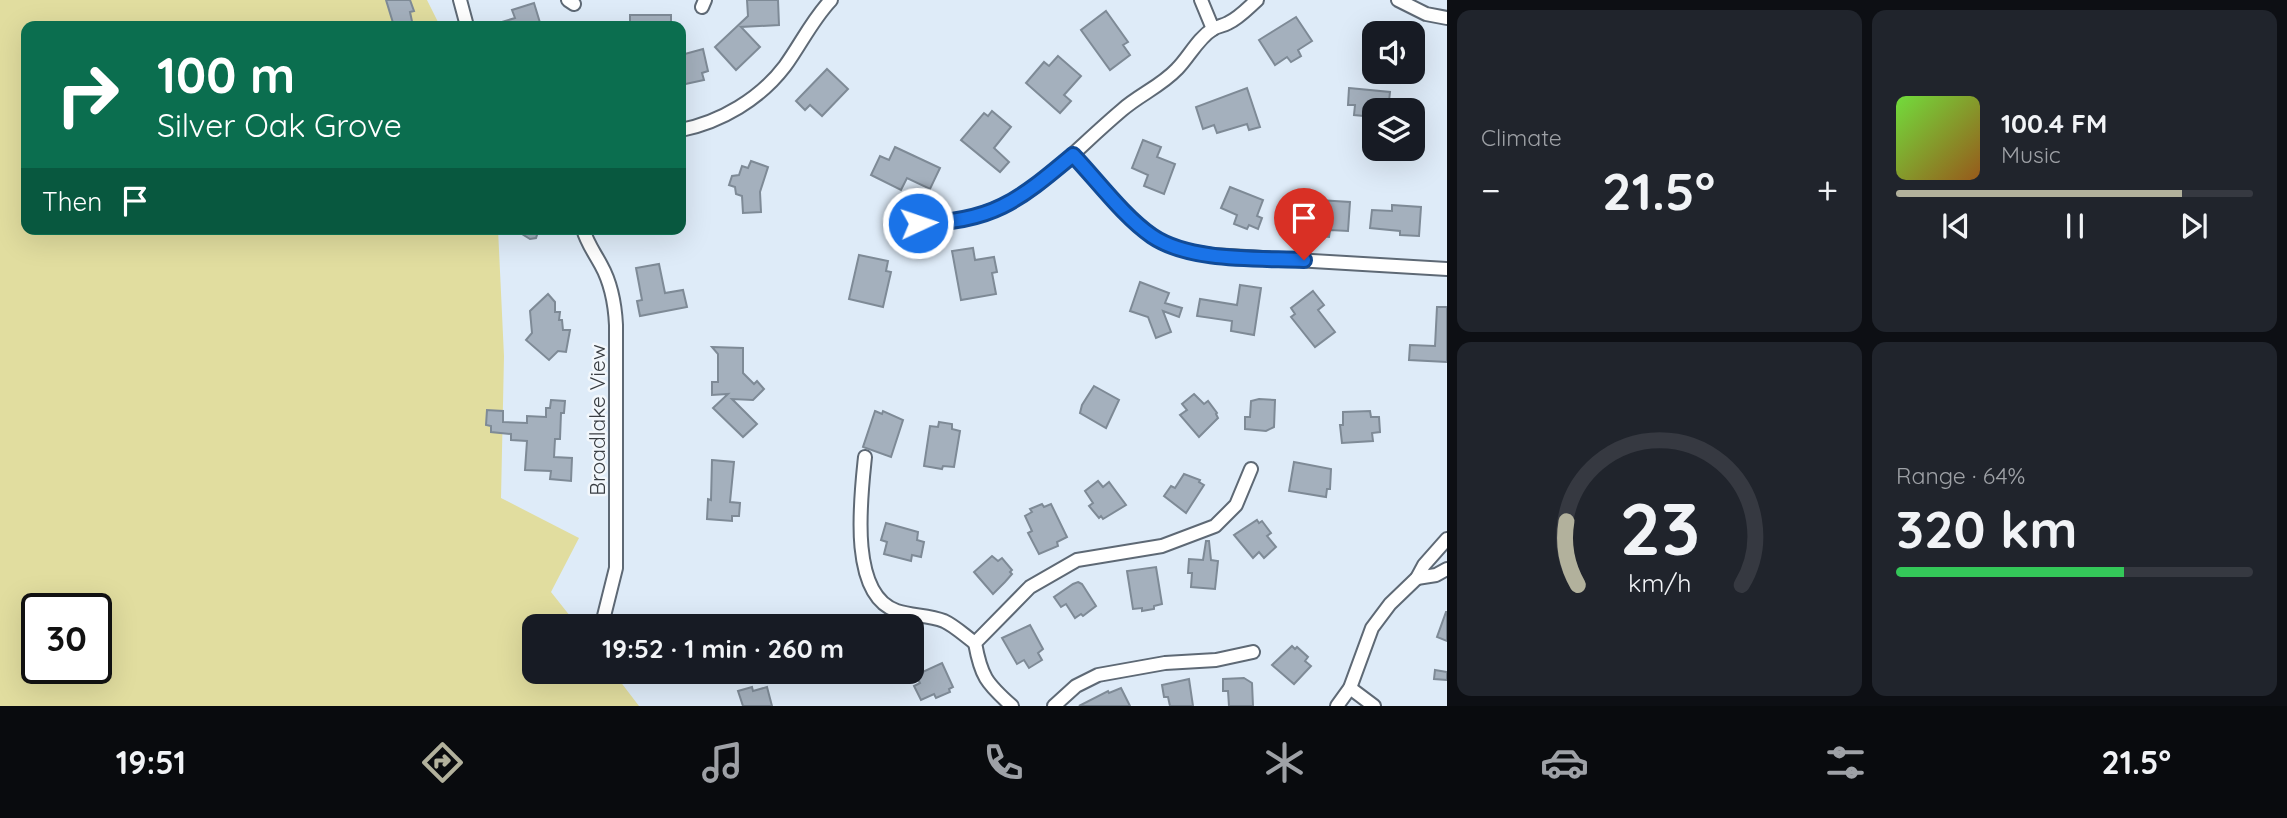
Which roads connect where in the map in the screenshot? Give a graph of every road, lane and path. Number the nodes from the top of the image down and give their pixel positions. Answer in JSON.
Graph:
{"nodes":[{"id":1,"x":460,"y":0,"type":"edge"},
{"id":2,"x":831,"y":0,"type":"edge"},
{"id":3,"x":1201,"y":0,"type":"edge"},
{"id":4,"x":1257,"y":0,"type":"edge"},
{"id":5,"x":1398,"y":0,"type":"edge"},
{"id":6,"x":1447,"y":18,"type":"edge"},
{"id":7,"x":466,"y":21,"type":"edge"},
{"id":8,"x":1213,"y":29,"type":"junction"},
{"id":9,"x":686,"y":128,"type":"edge"},
{"id":10,"x":1073,"y":155,"type":"junction"},
{"id":11,"x":918,"y":223,"type":"dead end"},
{"id":12,"x":585,"y":235,"type":"edge"},
{"id":13,"x":1447,"y":269,"type":"edge"},
{"id":14,"x":865,"y":457,"type":"dead end"},
{"id":15,"x":1251,"y":469,"type":"dead end"},
{"id":16,"x":1447,"y":539,"type":"edge"},
{"id":17,"x":1447,"y":569,"type":"edge"},
{"id":18,"x":1417,"y":578,"type":"junction"},
{"id":19,"x":604,"y":614,"type":"edge"},
{"id":20,"x":975,"y":643,"type":"junction"},
{"id":21,"x":1253,"y":652,"type":"dead end"},
{"id":22,"x":1350,"y":688,"type":"junction"},
{"id":23,"x":1339,"y":704,"type":"edge"},
{"id":24,"x":1012,"y":706,"type":"edge"},
{"id":25,"x":1054,"y":706,"type":"edge"},
{"id":26,"x":1374,"y":706,"type":"edge"}],
"edges":[{"from":1,"to":7,"type":"street"},
{"from":2,"to":9,"type":"street"},
{"from":3,"to":8,"type":"street"},
{"from":4,"to":8,"type":"street"},
{"from":5,"to":6,"type":"street"},
{"from":8,"to":10,"type":"street"},
{"from":10,"to":11,"type":"street"},
{"from":10,"to":13,"type":"street"},
{"from":12,"to":19,"type":"street","name":"Broadlake View"},
{"from":14,"to":20,"type":"street"},
{"from":15,"to":20,"type":"street"},
{"from":16,"to":18,"type":"street"},
{"from":17,"to":18,"type":"street"},
{"from":18,"to":22,"type":"street"},
{"from":20,"to":24,"type":"street"},
{"from":21,"to":25,"type":"street"},
{"from":22,"to":23,"type":"street"},
{"from":22,"to":26,"type":"street"}]}
